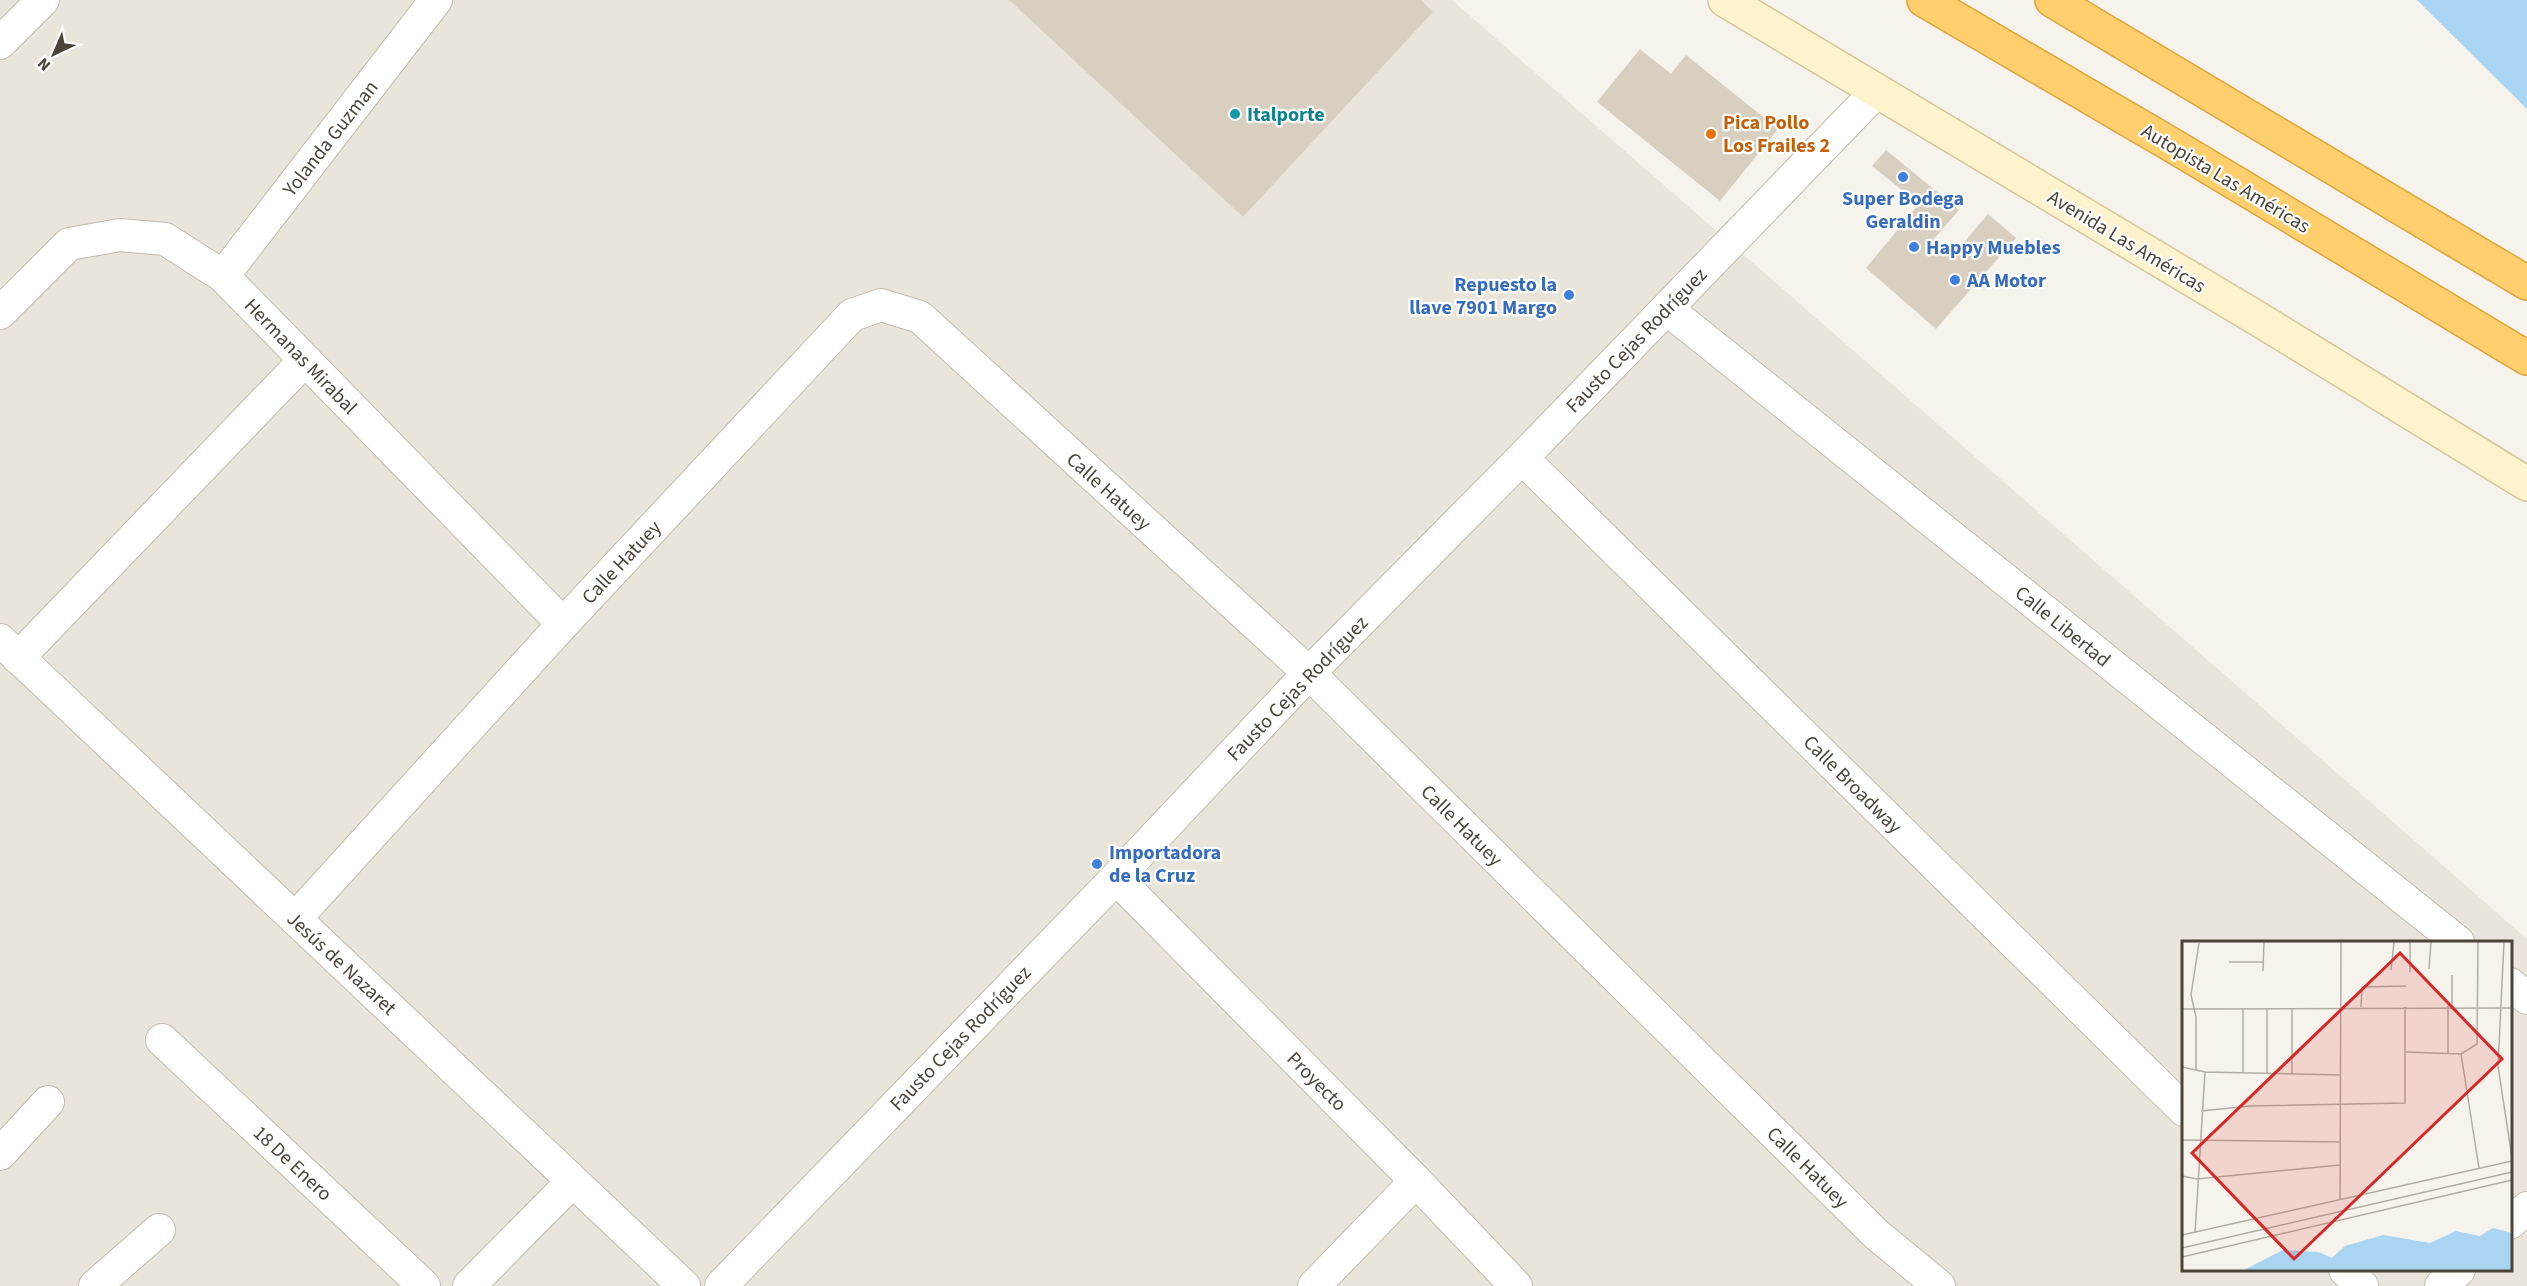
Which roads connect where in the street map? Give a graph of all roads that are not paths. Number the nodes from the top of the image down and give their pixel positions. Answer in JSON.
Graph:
{"nodes":[{"id":1,"x":43,"y":0,"type":"edge"},
{"id":2,"x":436,"y":0,"type":"edge"},
{"id":3,"x":1725,"y":0,"type":"edge"},
{"id":4,"x":1924,"y":0,"type":"edge"},
{"id":5,"x":2052,"y":0,"type":"edge"},
{"id":6,"x":0,"y":43,"type":"edge"},
{"id":7,"x":1876,"y":92,"type":"junction"},
{"id":8,"x":223,"y":276,"type":"junction"},
{"id":9,"x":2527,"y":283,"type":"edge"},
{"id":10,"x":1667,"y":309,"type":"junction"},
{"id":11,"x":0,"y":313,"type":"edge"},
{"id":12,"x":2527,"y":358,"type":"edge"},
{"id":13,"x":305,"y":360,"type":"junction"},
{"id":14,"x":1522,"y":458,"type":"junction"},
{"id":15,"x":2527,"y":484,"type":"edge"},
{"id":16,"x":563,"y":624,"type":"junction"},
{"id":17,"x":9,"y":649,"type":"edge"},
{"id":18,"x":1309,"y":673,"type":"junction"},
{"id":19,"x":1116,"y":878,"type":"junction"},
{"id":20,"x":295,"y":919,"type":"junction"},
{"id":21,"x":2457,"y":941,"type":"edge"},
{"id":22,"x":2512,"y":985,"type":"edge"},
{"id":23,"x":2527,"y":998,"type":"edge"},
{"id":24,"x":162,"y":1040,"type":"dead end"},
{"id":25,"x":48,"y":1102,"type":"dead end"},
{"id":26,"x":2182,"y":1108,"type":"edge"},
{"id":27,"x":0,"y":1154,"type":"edge"},
{"id":28,"x":573,"y":1181,"type":"junction"},
{"id":29,"x":1416,"y":1181,"type":"junction"},
{"id":30,"x":2527,"y":1208,"type":"edge"},
{"id":31,"x":2512,"y":1222,"type":"edge"},
{"id":32,"x":159,"y":1230,"type":"dead end"},
{"id":33,"x":2347,"y":1271,"type":"edge"},
{"id":34,"x":2457,"y":1271,"type":"edge"},
{"id":35,"x":95,"y":1286,"type":"edge"},
{"id":36,"x":424,"y":1286,"type":"edge"},
{"id":37,"x":469,"y":1286,"type":"edge"},
{"id":38,"x":684,"y":1286,"type":"edge"},
{"id":39,"x":721,"y":1286,"type":"edge"},
{"id":40,"x":1314,"y":1286,"type":"edge"},
{"id":41,"x":1516,"y":1286,"type":"edge"},
{"id":42,"x":1939,"y":1286,"type":"edge"},
{"id":43,"x":2362,"y":1286,"type":"edge"},
{"id":44,"x":2441,"y":1286,"type":"edge"}],
"edges":[{"from":1,"to":6,"type":"street"},
{"from":2,"to":8,"type":"street","name":"Yolanda Guzman"},
{"from":3,"to":7,"type":"main road","name":"Avenida Las Américas"},
{"from":4,"to":12,"type":"highway","name":"Autopista Las Américas"},
{"from":5,"to":9,"type":"highway"},
{"from":7,"to":10,"type":"street","name":"Fausto Cejas Rodríguez"},
{"from":7,"to":15,"type":"main road","name":"Avenida Las Américas"},
{"from":8,"to":11,"type":"street","name":"Hermanas Mirabal"},
{"from":8,"to":13,"type":"street","name":"Hermanas Mirabal"},
{"from":10,"to":14,"type":"street","name":"Fausto Cejas Rodríguez"},
{"from":10,"to":21,"type":"street","name":"Calle Libertad"},
{"from":13,"to":16,"type":"street","name":"Hermanas Mirabal"},
{"from":13,"to":17,"type":"street"},
{"from":14,"to":18,"type":"street","name":"Fausto Cejas Rodríguez"},
{"from":14,"to":26,"type":"street","name":"Calle Broadway"},
{"from":16,"to":18,"type":"street","name":"Calle Hatuey"},
{"from":16,"to":20,"type":"street","name":"Calle Hatuey"},
{"from":17,"to":20,"type":"street","name":"Jesús de Nazaret"},
{"from":18,"to":19,"type":"street","name":"Fausto Cejas Rodríguez"},
{"from":18,"to":42,"type":"street","name":"Calle Hatuey"},
{"from":19,"to":29,"type":"street","name":"Proyecto"},
{"from":19,"to":39,"type":"street","name":"Fausto Cejas Rodríguez"},
{"from":20,"to":28,"type":"street","name":"Jesús de Nazaret"},
{"from":22,"to":23,"type":"street"},
{"from":24,"to":36,"type":"street","name":"18 De Enero"},
{"from":25,"to":27,"type":"street"},
{"from":28,"to":37,"type":"street"},
{"from":28,"to":38,"type":"street","name":"Jesús de Nazaret"},
{"from":29,"to":40,"type":"street"},
{"from":29,"to":41,"type":"street","name":"Proyecto"},
{"from":30,"to":31,"type":"street"},
{"from":32,"to":35,"type":"street"},
{"from":33,"to":43,"type":"street"},
{"from":34,"to":44,"type":"street"}]}
